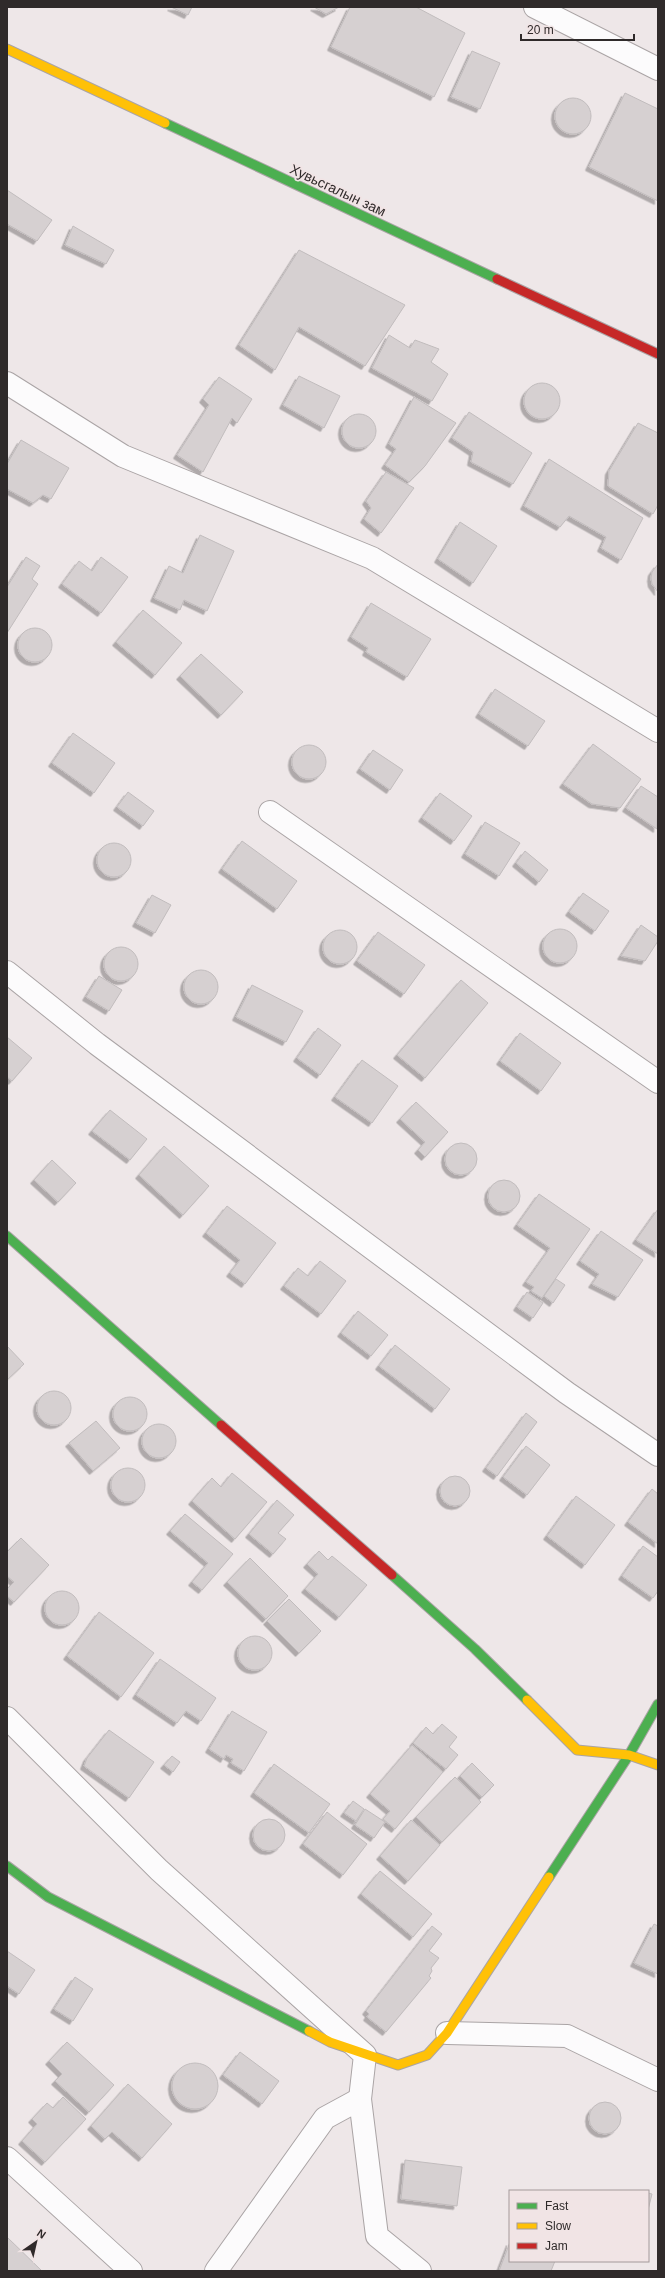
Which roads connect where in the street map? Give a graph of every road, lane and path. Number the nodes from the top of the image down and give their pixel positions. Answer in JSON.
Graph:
{"nodes":[{"id":1,"x":535,"y":7,"type":"edge"},
{"id":2,"x":7,"y":49,"type":"edge"},
{"id":3,"x":658,"y":69,"type":"edge"},
{"id":4,"x":658,"y":354,"type":"edge"},
{"id":5,"x":7,"y":383,"type":"edge"},
{"id":6,"x":658,"y":731,"type":"edge"},
{"id":7,"x":270,"y":812,"type":"dead end"},
{"id":8,"x":7,"y":972,"type":"edge"},
{"id":9,"x":658,"y":1082,"type":"edge"},
{"id":10,"x":7,"y":1236,"type":"edge"},
{"id":11,"x":658,"y":1454,"type":"edge"},
{"id":12,"x":658,"y":1704,"type":"edge"},
{"id":13,"x":7,"y":1718,"type":"edge"},
{"id":14,"x":629,"y":1755,"type":"junction"},
{"id":15,"x":658,"y":1765,"type":"edge"},
{"id":16,"x":7,"y":1866,"type":"edge"},
{"id":17,"x":447,"y":2033,"type":"junction"},
{"id":18,"x":365,"y":2055,"type":"junction"},
{"id":19,"x":658,"y":2080,"type":"edge"},
{"id":20,"x":360,"y":2099,"type":"junction"},
{"id":21,"x":7,"y":2158,"type":"edge"},
{"id":22,"x":131,"y":2271,"type":"edge"},
{"id":23,"x":216,"y":2271,"type":"edge"},
{"id":24,"x":420,"y":2271,"type":"edge"}],
"edges":[{"from":1,"to":3,"type":"street"},
{"from":2,"to":4,"type":"street","name":"Хувьсгалын зам"},
{"from":5,"to":6,"type":"street"},
{"from":7,"to":9,"type":"street"},
{"from":8,"to":11,"type":"street"},
{"from":10,"to":14,"type":"street"},
{"from":12,"to":14,"type":"street"},
{"from":13,"to":18,"type":"street"},
{"from":14,"to":15,"type":"street"},
{"from":14,"to":17,"type":"street"},
{"from":16,"to":18,"type":"street"},
{"from":17,"to":18,"type":"street"},
{"from":17,"to":19,"type":"street"},
{"from":18,"to":20,"type":"street"},
{"from":20,"to":23,"type":"street"},
{"from":20,"to":24,"type":"street"},
{"from":21,"to":22,"type":"street"}]}
